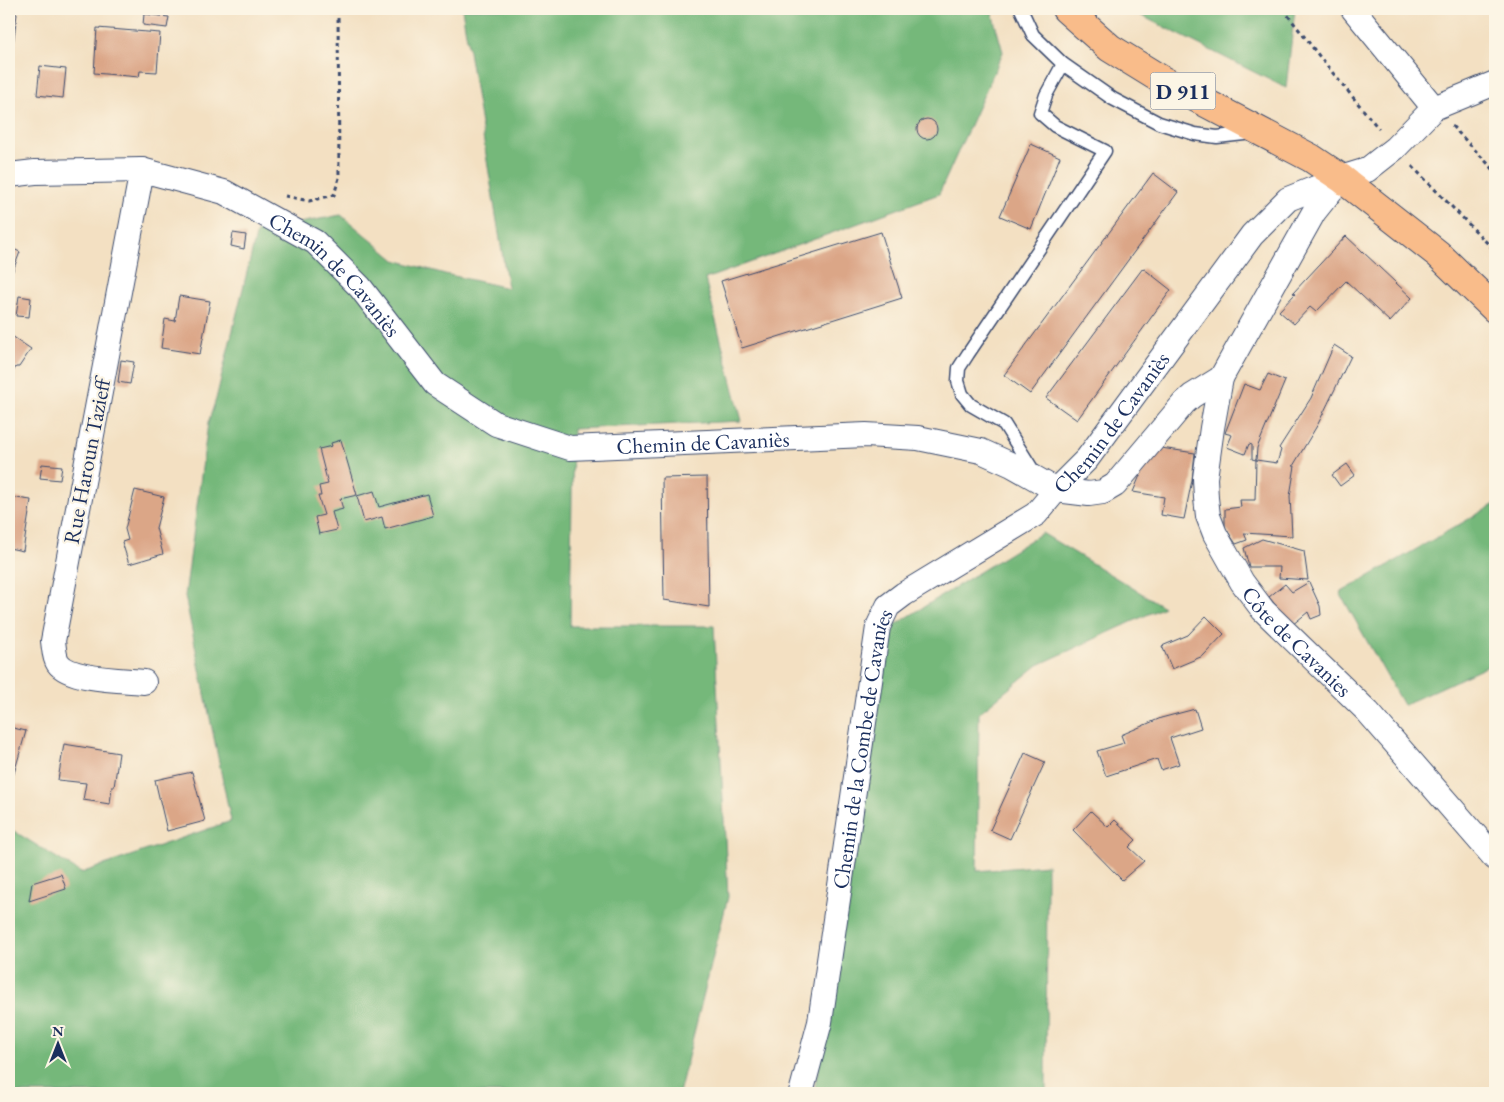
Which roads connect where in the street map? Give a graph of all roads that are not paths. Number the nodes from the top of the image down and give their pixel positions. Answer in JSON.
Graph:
{"nodes":[{"id":1,"x":1021,"y":9,"type":"edge"},
{"id":2,"x":1066,"y":9,"type":"edge"},
{"id":3,"x":1353,"y":9,"type":"edge"},
{"id":4,"x":1062,"y":64,"type":"junction"},
{"id":5,"x":1495,"y":82,"type":"edge"},
{"id":6,"x":1434,"y":108,"type":"junction"},
{"id":7,"x":1262,"y":132,"type":"junction"},
{"id":8,"x":142,"y":170,"type":"junction"},
{"id":9,"x":9,"y":175,"type":"edge"},
{"id":10,"x":1341,"y":178,"type":"junction"},
{"id":11,"x":1495,"y":309,"type":"edge"},
{"id":12,"x":1222,"y":378,"type":"junction"},
{"id":13,"x":1048,"y":485,"type":"junction"},
{"id":14,"x":144,"y":682,"type":"dead end"},
{"id":15,"x":1495,"y":858,"type":"edge"},
{"id":16,"x":801,"y":1093,"type":"edge"}],
"edges":[{"from":1,"to":4,"type":"lane"},
{"from":2,"to":7,"type":"main road","number":"D 911"},
{"from":3,"to":6,"type":"street"},
{"from":4,"to":7,"type":"lane"},
{"from":4,"to":13,"type":"lane"},
{"from":5,"to":6,"type":"street"},
{"from":6,"to":10,"type":"street","name":"Chemin de Cavaniès"},
{"from":7,"to":10,"type":"main road","number":"D 911"},
{"from":8,"to":9,"type":"street","name":"Chemin de Cavaniès"},
{"from":8,"to":13,"type":"street","name":"Chemin de Cavaniès"},
{"from":8,"to":14,"type":"street","name":"Rue Haroun Tazieff"},
{"from":10,"to":11,"type":"main road","number":"D 911"},
{"from":10,"to":12,"type":"street"},
{"from":10,"to":13,"type":"street","name":"Chemin de Cavaniès"},
{"from":12,"to":13,"type":"street"},
{"from":12,"to":15,"type":"street","name":"Côte de Cavanies"},
{"from":13,"to":16,"type":"street","name":"Chemin de la Combe de Cavanies"}]}
